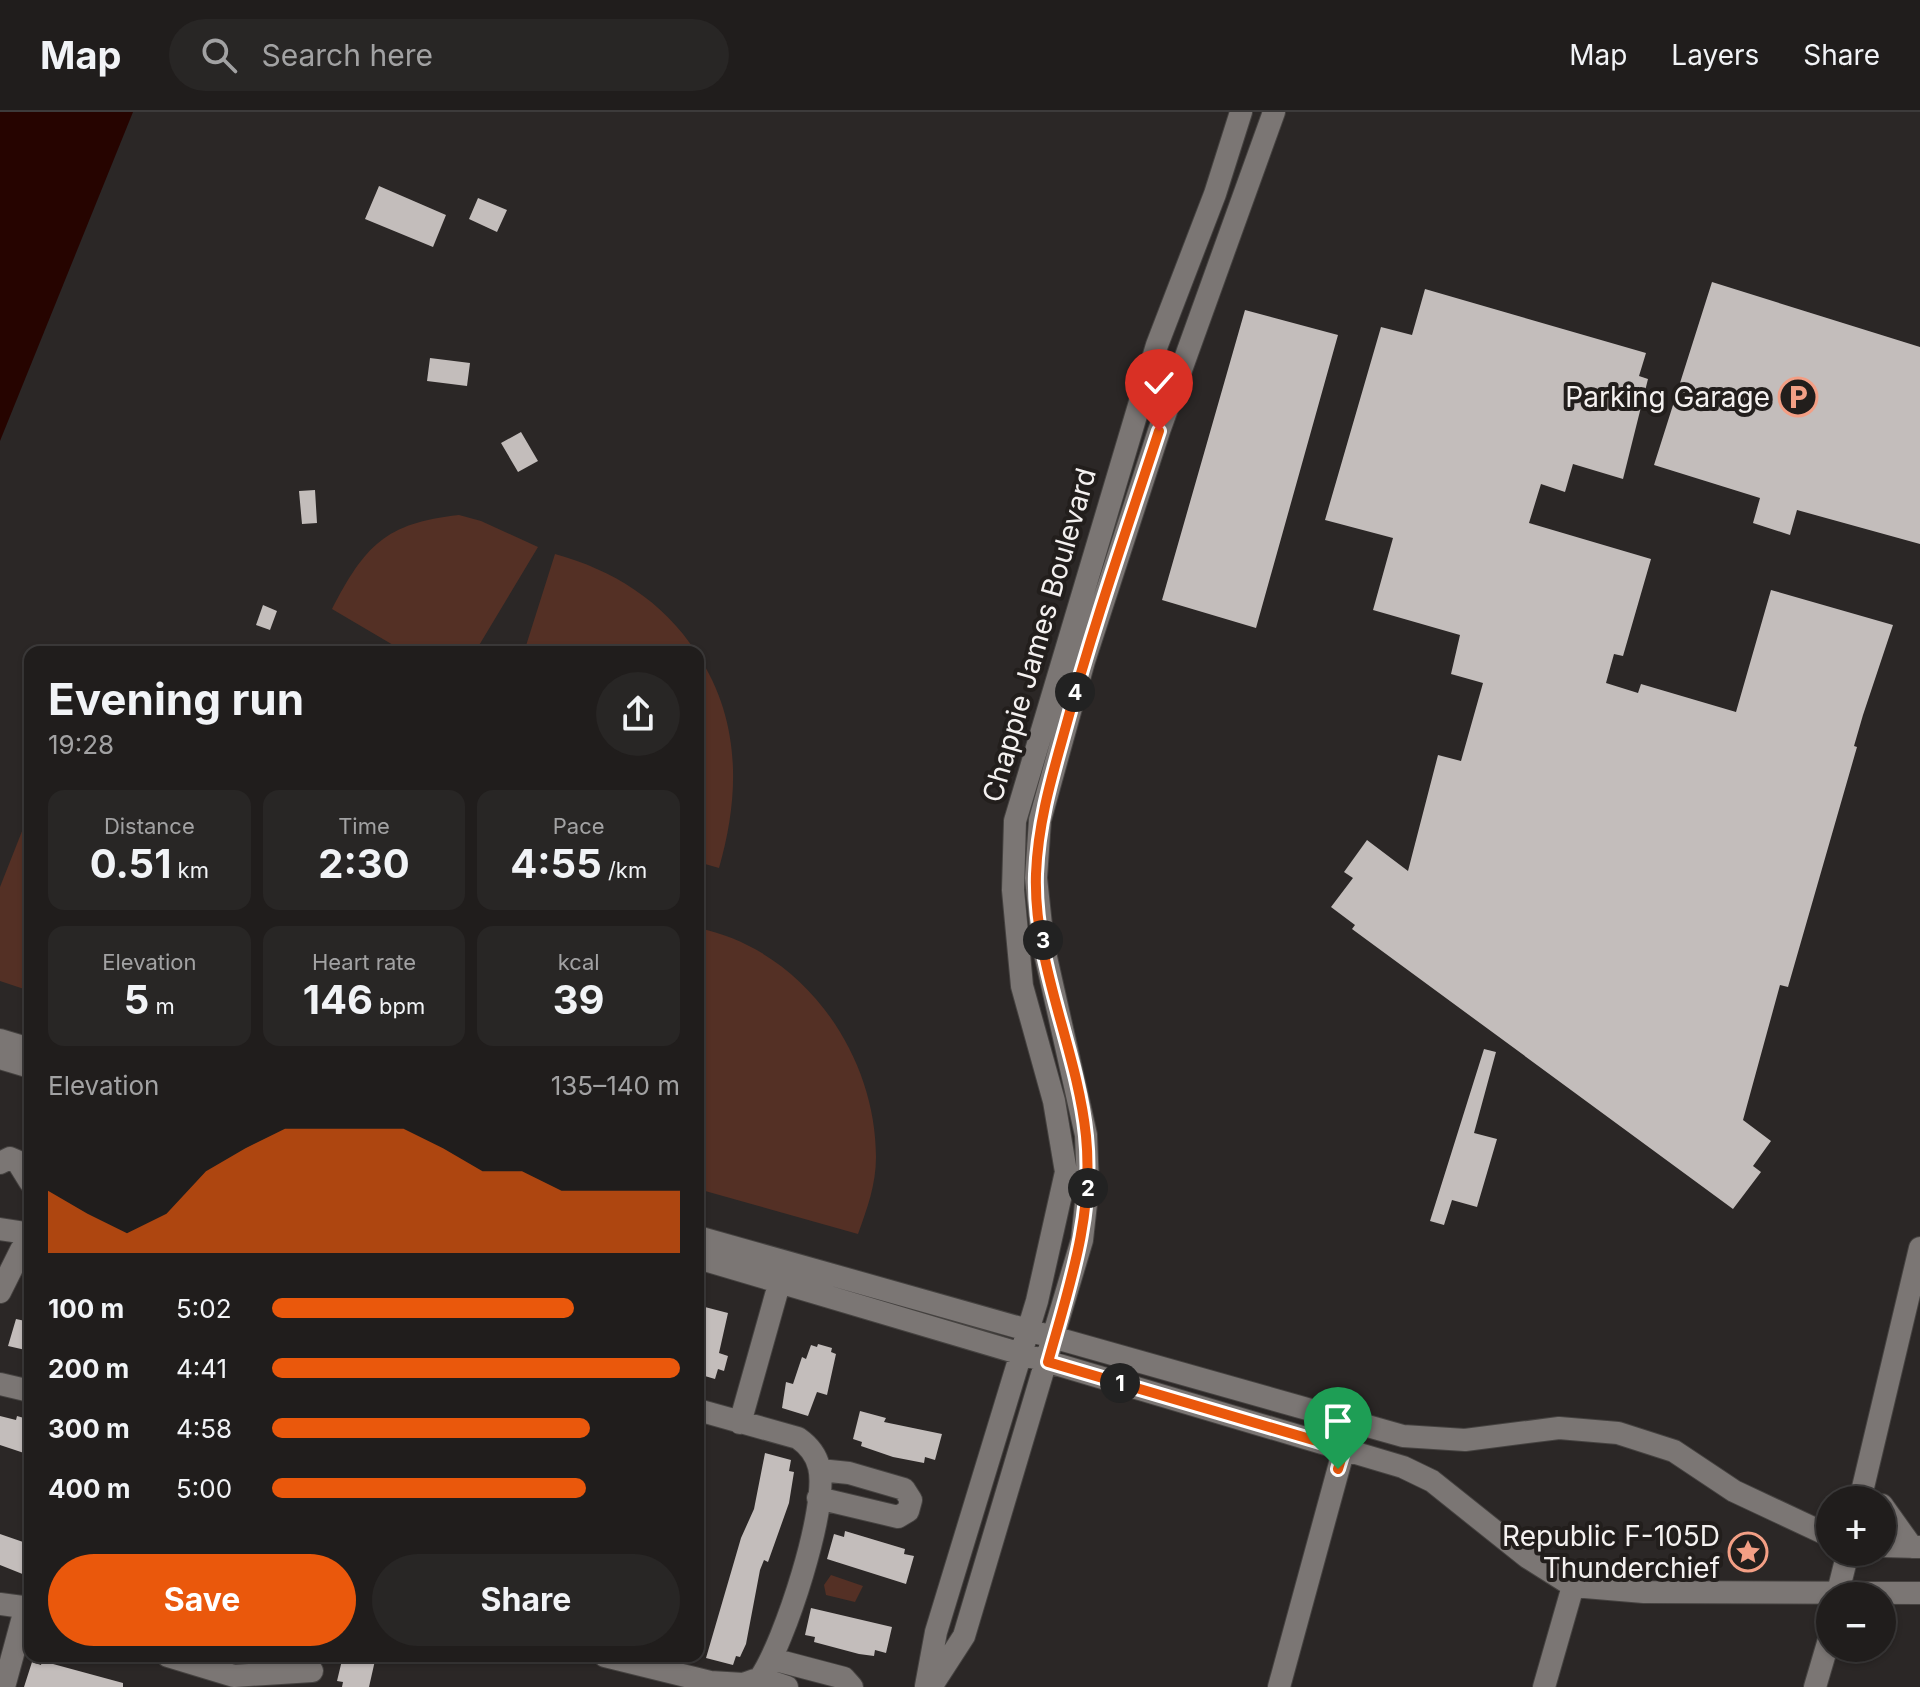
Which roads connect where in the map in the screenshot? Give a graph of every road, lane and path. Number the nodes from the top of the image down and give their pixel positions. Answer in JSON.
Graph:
{"nodes":[{"id":1,"x":1241,"y":112,"type":"edge"},
{"id":2,"x":1274,"y":112,"type":"edge"},
{"id":3,"x":0,"y":1040,"type":"edge"},
{"id":4,"x":24,"y":1047,"type":"edge"},
{"id":5,"x":0,"y":1058,"type":"edge"},
{"id":6,"x":24,"y":1065,"type":"edge"},
{"id":7,"x":0,"y":1163,"type":"edge"},
{"id":8,"x":24,"y":1172,"type":"edge"},
{"id":9,"x":0,"y":1229,"type":"edge"},
{"id":10,"x":24,"y":1232,"type":"edge"},
{"id":11,"x":704,"y":1239,"type":"edge"},
{"id":12,"x":24,"y":1244,"type":"edge"},
{"id":13,"x":1920,"y":1248,"type":"edge"},
{"id":14,"x":704,"y":1259,"type":"edge"},
{"id":15,"x":783,"y":1272,"type":"junction"},
{"id":16,"x":0,"y":1292,"type":"edge"},
{"id":17,"x":1028,"y":1329,"type":"junction"},
{"id":18,"x":1055,"y":1336,"type":"junction"},
{"id":19,"x":1020,"y":1353,"type":"junction"},
{"id":20,"x":1048,"y":1362,"type":"junction"},
{"id":21,"x":0,"y":1384,"type":"edge"},
{"id":22,"x":24,"y":1390,"type":"edge"},
{"id":23,"x":704,"y":1412,"type":"edge"},
{"id":24,"x":1351,"y":1422,"type":"junction"},
{"id":25,"x":740,"y":1423,"type":"junction"},
{"id":26,"x":1344,"y":1449,"type":"junction"},
{"id":27,"x":820,"y":1470,"type":"junction"},
{"id":28,"x":1865,"y":1477,"type":"junction"},
{"id":29,"x":1863,"y":1486,"type":"edge"},
{"id":30,"x":1870,"y":1486,"type":"edge"},
{"id":31,"x":818,"y":1498,"type":"junction"},
{"id":32,"x":1896,"y":1522,"type":"edge"},
{"id":33,"x":1816,"y":1529,"type":"edge"},
{"id":34,"x":1896,"y":1546,"type":"edge"},
{"id":35,"x":1916,"y":1547,"type":"edge"},
{"id":36,"x":1573,"y":1586,"type":"junction"},
{"id":37,"x":1816,"y":1593,"type":"edge"},
{"id":38,"x":1896,"y":1593,"type":"edge"},
{"id":39,"x":1920,"y":1593,"type":"edge"},
{"id":40,"x":0,"y":1604,"type":"edge"},
{"id":41,"x":24,"y":1607,"type":"edge"},
{"id":42,"x":24,"y":1620,"type":"edge"},
{"id":43,"x":772,"y":1659,"type":"junction"},
{"id":44,"x":188,"y":1662,"type":"edge"},
{"id":45,"x":629,"y":1662,"type":"edge"},
{"id":46,"x":1822,"y":1662,"type":"edge"},
{"id":47,"x":312,"y":1671,"type":"edge"},
{"id":48,"x":760,"y":1678,"type":"junction"},
{"id":49,"x":4,"y":1687,"type":"edge"},
{"id":50,"x":787,"y":1687,"type":"edge"},
{"id":51,"x":852,"y":1687,"type":"edge"},
{"id":52,"x":928,"y":1687,"type":"edge"},
{"id":53,"x":1279,"y":1687,"type":"edge"},
{"id":54,"x":1544,"y":1687,"type":"edge"},
{"id":55,"x":1815,"y":1687,"type":"edge"}],
"edges":[{"from":1,"to":17,"type":"street","name":"Chappie James Boulevard"},
{"from":2,"to":18,"type":"street","name":"Chappie James Boulevard"},
{"from":3,"to":4,"type":"street"},
{"from":5,"to":6,"type":"street"},
{"from":7,"to":8,"type":"street"},
{"from":9,"to":10,"type":"street"},
{"from":11,"to":15,"type":"street"},
{"from":12,"to":16,"type":"street"},
{"from":13,"to":28,"type":"street"},
{"from":14,"to":15,"type":"street"},
{"from":15,"to":17,"type":"street"},
{"from":15,"to":19,"type":"street"},
{"from":15,"to":25,"type":"street"},
{"from":17,"to":18,"type":"street"},
{"from":17,"to":19,"type":"street","name":"Chappie James Boulevard"},
{"from":18,"to":20,"type":"street","name":"Chappie James Boulevard"},
{"from":18,"to":24,"type":"street"},
{"from":19,"to":20,"type":"street"},
{"from":19,"to":52,"type":"street","name":"Chappie James Boulevard"},
{"from":20,"to":26,"type":"street"},
{"from":20,"to":52,"type":"street","name":"Chappie James Boulevard"},
{"from":21,"to":22,"type":"street"},
{"from":23,"to":25,"type":"street"},
{"from":24,"to":26,"type":"street"},
{"from":24,"to":33,"type":"street"},
{"from":25,"to":27,"type":"street"},
{"from":26,"to":36,"type":"street"},
{"from":26,"to":53,"type":"street"},
{"from":27,"to":31,"type":"street"},
{"from":27,"to":31,"type":"street"},
{"from":28,"to":29,"type":"street"},
{"from":28,"to":30,"type":"street"},
{"from":31,"to":43,"type":"street"},
{"from":32,"to":35,"type":"street"},
{"from":34,"to":35,"type":"street"},
{"from":36,"to":37,"type":"street"},
{"from":36,"to":54,"type":"street"},
{"from":38,"to":39,"type":"street"},
{"from":40,"to":41,"type":"street"},
{"from":42,"to":49,"type":"street"},
{"from":43,"to":48,"type":"street"},
{"from":43,"to":51,"type":"street"},
{"from":44,"to":47,"type":"street"},
{"from":45,"to":48,"type":"street"},
{"from":46,"to":55,"type":"street"},
{"from":48,"to":50,"type":"street"}]}
